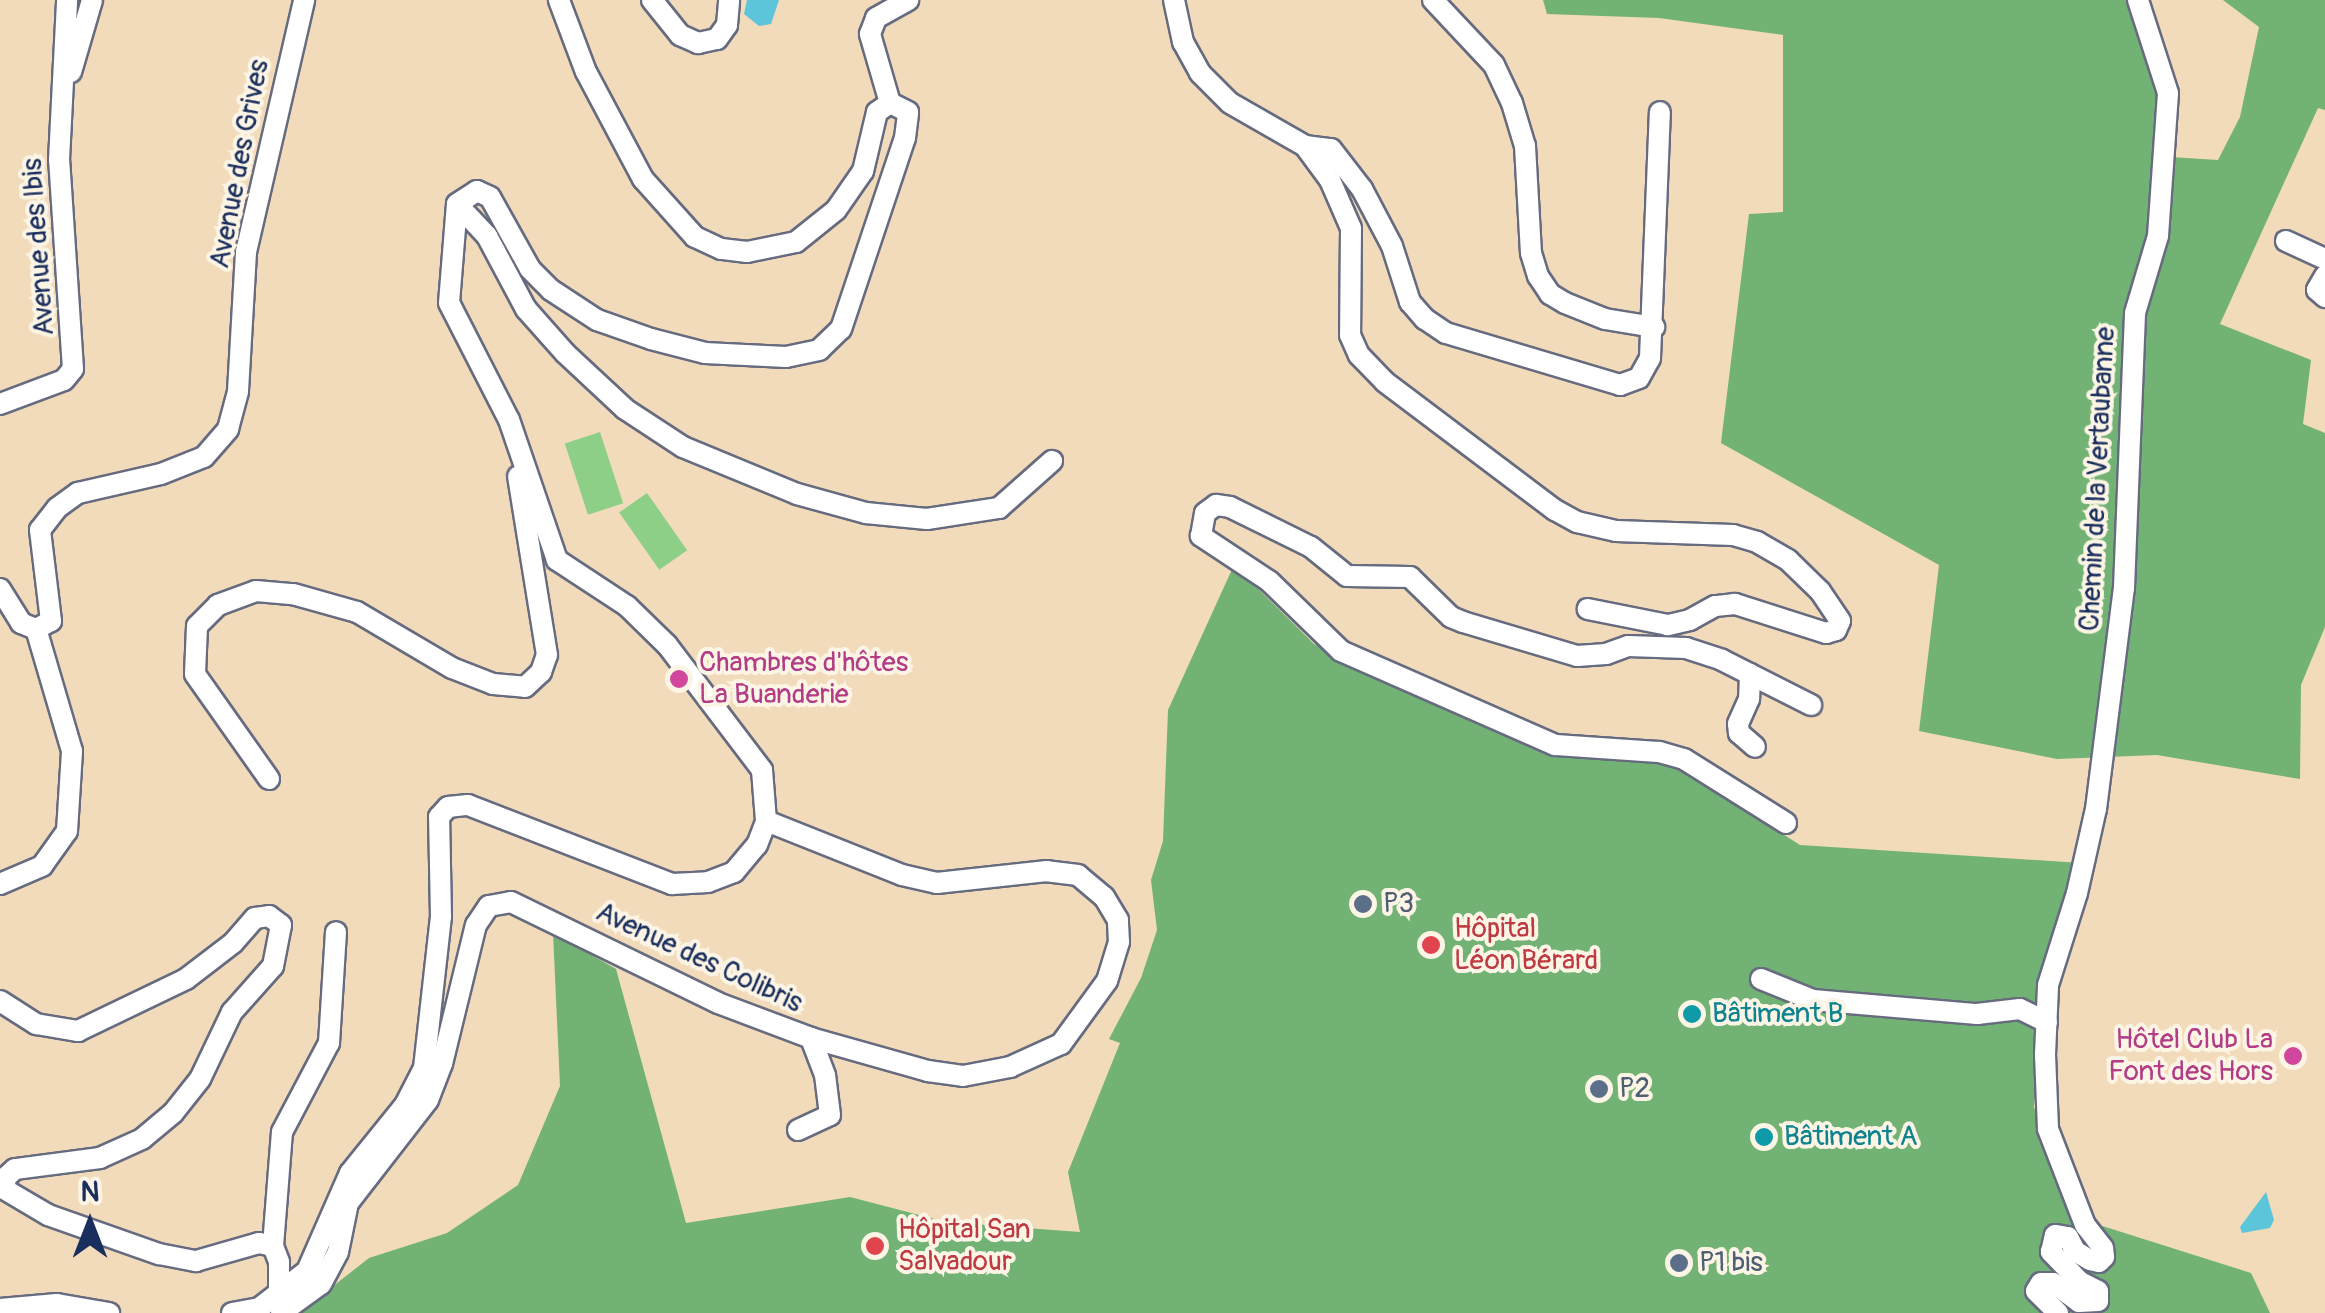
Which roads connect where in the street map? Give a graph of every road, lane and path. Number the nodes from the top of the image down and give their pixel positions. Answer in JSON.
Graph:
{"nodes":[{"id":1,"x":67,"y":0,"type":"edge"},
{"id":2,"x":92,"y":0,"type":"edge"},
{"id":3,"x":304,"y":0,"type":"edge"},
{"id":4,"x":559,"y":0,"type":"edge"},
{"id":5,"x":652,"y":0,"type":"edge"},
{"id":6,"x":728,"y":0,"type":"edge"},
{"id":7,"x":908,"y":0,"type":"edge"},
{"id":8,"x":1174,"y":0,"type":"edge"},
{"id":9,"x":1433,"y":0,"type":"edge"},
{"id":10,"x":2138,"y":0,"type":"edge"},
{"id":11,"x":62,"y":98,"type":"junction"},
{"id":12,"x":890,"y":103,"type":"junction"},
{"id":13,"x":1660,"y":112,"type":"dead end"},
{"id":14,"x":1305,"y":146,"type":"junction"},
{"id":15,"x":457,"y":204,"type":"junction"},
{"id":16,"x":2286,"y":241,"type":"dead end"},
{"id":17,"x":2325,"y":258,"type":"edge"},
{"id":18,"x":2325,"y":276,"type":"edge"},
{"id":19,"x":2325,"y":297,"type":"edge"},
{"id":20,"x":1654,"y":328,"type":"junction"},
{"id":21,"x":0,"y":404,"type":"edge"},
{"id":22,"x":510,"y":420,"type":"junction"},
{"id":23,"x":1052,"y":460,"type":"dead end"},
{"id":24,"x":0,"y":588,"type":"edge"},
{"id":25,"x":1588,"y":610,"type":"dead end"},
{"id":26,"x":1636,"y":622,"type":"junction"},
{"id":27,"x":36,"y":630,"type":"junction"},
{"id":28,"x":1628,"y":646,"type":"junction"},
{"id":29,"x":1750,"y":674,"type":"junction"},
{"id":30,"x":1811,"y":705,"type":"dead end"},
{"id":31,"x":1755,"y":748,"type":"dead end"},
{"id":32,"x":269,"y":779,"type":"dead end"},
{"id":33,"x":766,"y":821,"type":"junction"},
{"id":34,"x":1786,"y":823,"type":"dead end"},
{"id":35,"x":0,"y":884,"type":"edge"},
{"id":36,"x":336,"y":932,"type":"dead end"},
{"id":37,"x":1761,"y":979,"type":"dead end"},
{"id":38,"x":0,"y":1001,"type":"edge"},
{"id":39,"x":2047,"y":1022,"type":"junction"},
{"id":40,"x":811,"y":1038,"type":"junction"},
{"id":41,"x":798,"y":1130,"type":"dead end"},
{"id":42,"x":345,"y":1202,"type":"junction"},
{"id":43,"x":273,"y":1246,"type":"junction"},
{"id":44,"x":269,"y":1307,"type":"edge"},
{"id":45,"x":0,"y":1309,"type":"edge"},
{"id":46,"x":109,"y":1313,"type":"edge"},
{"id":47,"x":232,"y":1313,"type":"edge"},
{"id":48,"x":2058,"y":1313,"type":"edge"}],
"edges":[{"from":1,"to":11,"type":"street"},
{"from":2,"to":11,"type":"street"},
{"from":3,"to":27,"type":"street","name":"Avenue des Grives"},
{"from":4,"to":12,"type":"street"},
{"from":5,"to":6,"type":"street"},
{"from":7,"to":12,"type":"street"},
{"from":8,"to":14,"type":"street"},
{"from":9,"to":20,"type":"street"},
{"from":10,"to":39,"type":"street","name":"Chemin de la Vertaubanne"},
{"from":11,"to":21,"type":"street","name":"Avenue des Ibis"},
{"from":12,"to":15,"type":"street"},
{"from":13,"to":20,"type":"street"},
{"from":14,"to":20,"type":"street"},
{"from":14,"to":26,"type":"street"},
{"from":15,"to":22,"type":"street"},
{"from":15,"to":23,"type":"street"},
{"from":16,"to":17,"type":"street"},
{"from":18,"to":19,"type":"street"},
{"from":22,"to":32,"type":"street"},
{"from":22,"to":33,"type":"street"},
{"from":24,"to":27,"type":"street"},
{"from":25,"to":26,"type":"street"},
{"from":26,"to":28,"type":"street"},
{"from":27,"to":35,"type":"street"},
{"from":28,"to":29,"type":"street"},
{"from":28,"to":34,"type":"street"},
{"from":29,"to":30,"type":"street"},
{"from":29,"to":31,"type":"street"},
{"from":33,"to":40,"type":"street","name":"Avenue des Colibris"},
{"from":33,"to":42,"type":"street"},
{"from":36,"to":43,"type":"street"},
{"from":37,"to":39,"type":"street"},
{"from":38,"to":43,"type":"street"},
{"from":39,"to":48,"type":"street","name":"Chemin de la Vertaubanne"},
{"from":40,"to":41,"type":"street"},
{"from":40,"to":42,"type":"street","name":"Avenue des Colibris"},
{"from":42,"to":44,"type":"street"},
{"from":43,"to":44,"type":"street"},
{"from":44,"to":47,"type":"street"},
{"from":45,"to":46,"type":"street"}]}
